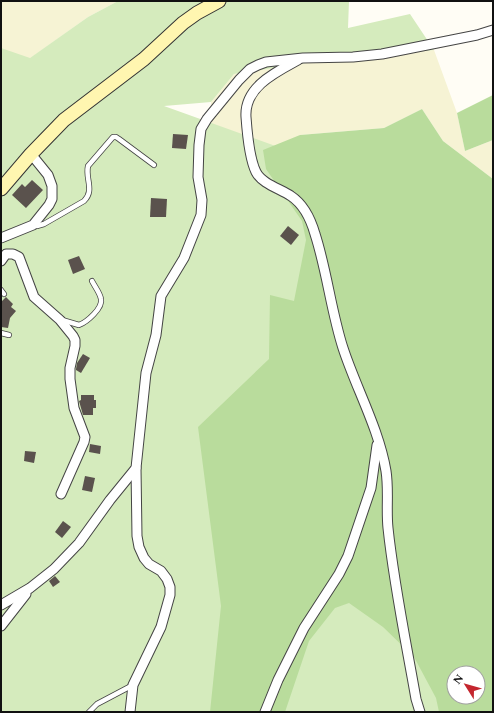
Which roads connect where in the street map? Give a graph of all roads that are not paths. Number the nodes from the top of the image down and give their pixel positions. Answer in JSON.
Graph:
{"nodes":[{"id":1,"x":219,"y":1,"type":"edge"},
{"id":2,"x":493,"y":30,"type":"edge"},
{"id":3,"x":303,"y":58,"type":"junction"},
{"id":4,"x":31,"y":154,"type":"junction"},
{"id":5,"x":154,"y":165,"type":"dead end"},
{"id":6,"x":1,"y":189,"type":"edge"},
{"id":7,"x":33,"y":225,"type":"junction"},
{"id":8,"x":1,"y":238,"type":"edge"},
{"id":9,"x":1,"y":261,"type":"edge"},
{"id":10,"x":92,"y":282,"type":"dead end"},
{"id":11,"x":60,"y":320,"type":"junction"},
{"id":12,"x":1,"y":334,"type":"edge"},
{"id":13,"x":9,"y":335,"type":"dead end"},
{"id":14,"x":378,"y":442,"type":"junction"},
{"id":15,"x":136,"y":468,"type":"junction"},
{"id":16,"x":61,"y":494,"type":"dead end"},
{"id":17,"x":30,"y":588,"type":"junction"},
{"id":18,"x":1,"y":605,"type":"edge"},
{"id":19,"x":1,"y":626,"type":"edge"},
{"id":20,"x":133,"y":685,"type":"junction"},
{"id":21,"x":88,"y":712,"type":"edge"},
{"id":22,"x":130,"y":712,"type":"edge"},
{"id":23,"x":265,"y":712,"type":"edge"},
{"id":24,"x":420,"y":712,"type":"edge"}],
"edges":[{"from":1,"to":4,"type":"main road"},
{"from":2,"to":3,"type":"street"},
{"from":3,"to":14,"type":"street"},
{"from":3,"to":15,"type":"street"},
{"from":4,"to":6,"type":"main road"},
{"from":4,"to":7,"type":"street"},
{"from":5,"to":7,"type":"lane"},
{"from":7,"to":8,"type":"street"},
{"from":9,"to":11,"type":"street"},
{"from":10,"to":11,"type":"lane"},
{"from":11,"to":16,"type":"street"},
{"from":12,"to":13,"type":"lane"},
{"from":14,"to":23,"type":"street"},
{"from":14,"to":24,"type":"street"},
{"from":15,"to":17,"type":"street"},
{"from":15,"to":20,"type":"street"},
{"from":17,"to":18,"type":"street"},
{"from":17,"to":19,"type":"street"},
{"from":20,"to":21,"type":"lane"},
{"from":20,"to":22,"type":"street"}]}
